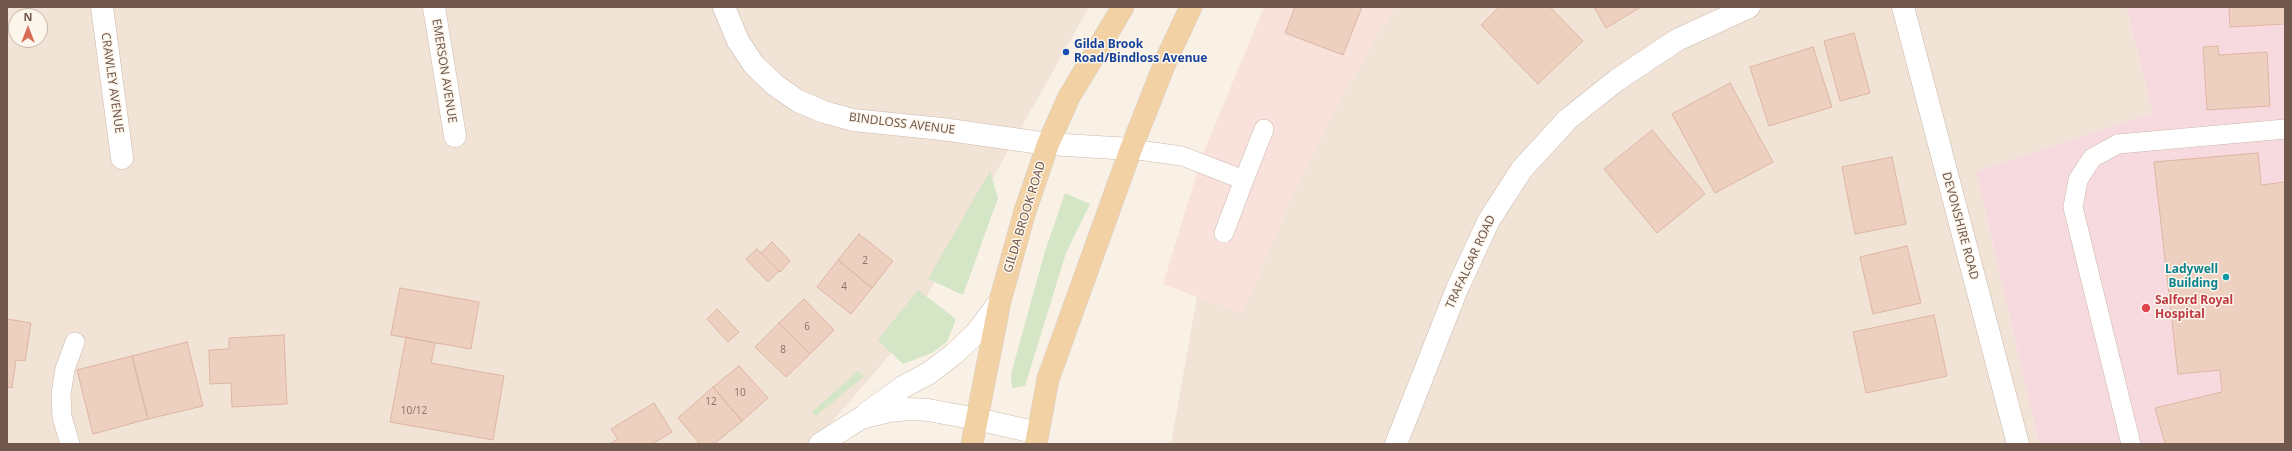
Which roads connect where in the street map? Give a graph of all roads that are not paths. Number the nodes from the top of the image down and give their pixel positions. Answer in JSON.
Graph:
{"nodes":[{"id":1,"x":102,"y":7,"type":"edge"},
{"id":2,"x":434,"y":7,"type":"edge"},
{"id":3,"x":724,"y":7,"type":"edge"},
{"id":4,"x":1123,"y":7,"type":"edge"},
{"id":5,"x":1191,"y":7,"type":"edge"},
{"id":6,"x":1749,"y":7,"type":"edge"},
{"id":7,"x":1903,"y":7,"type":"edge"},
{"id":8,"x":1264,"y":129,"type":"dead end"},
{"id":9,"x":2285,"y":129,"type":"edge"},
{"id":10,"x":455,"y":136,"type":"dead end"},
{"id":11,"x":1048,"y":144,"type":"junction"},
{"id":12,"x":1131,"y":149,"type":"junction"},
{"id":13,"x":122,"y":158,"type":"dead end"},
{"id":14,"x":1244,"y":180,"type":"junction"},
{"id":15,"x":1224,"y":233,"type":"dead end"},
{"id":16,"x":1000,"y":301,"type":"junction"},
{"id":17,"x":75,"y":342,"type":"dead end"},
{"id":18,"x":861,"y":418,"type":"junction"},
{"id":19,"x":977,"y":419,"type":"junction"},
{"id":20,"x":1037,"y":438,"type":"edge"},
{"id":21,"x":70,"y":444,"type":"edge"},
{"id":22,"x":820,"y":444,"type":"edge"},
{"id":23,"x":972,"y":444,"type":"edge"},
{"id":24,"x":1396,"y":444,"type":"edge"},
{"id":25,"x":2018,"y":444,"type":"edge"},
{"id":26,"x":2131,"y":444,"type":"edge"}],
"edges":[{"from":1,"to":13,"type":"street","name":"CRAWLEY AVENUE"},
{"from":2,"to":10,"type":"street","name":"EMERSON AVENUE"},
{"from":3,"to":11,"type":"street","name":"BINDLOSS AVENUE"},
{"from":4,"to":11,"type":"main road","name":"GILDA BROOK ROAD"},
{"from":5,"to":12,"type":"main road"},
{"from":6,"to":24,"type":"street","name":"TRAFALGAR ROAD"},
{"from":7,"to":25,"type":"street","name":"DEVONSHIRE ROAD"},
{"from":8,"to":14,"type":"lane"},
{"from":9,"to":26,"type":"lane"},
{"from":11,"to":12,"type":"street","name":"BINDLOSS AVENUE"},
{"from":11,"to":16,"type":"main road","name":"GILDA BROOK ROAD"},
{"from":12,"to":14,"type":"lane"},
{"from":12,"to":20,"type":"main road"},
{"from":14,"to":15,"type":"lane"},
{"from":16,"to":18,"type":"street"},
{"from":16,"to":19,"type":"main road","name":"GILDA BROOK ROAD"},
{"from":17,"to":21,"type":"lane"},
{"from":18,"to":19,"type":"street"},
{"from":18,"to":22,"type":"street"},
{"from":19,"to":20,"type":"street"},
{"from":19,"to":23,"type":"main road","name":"GILDA BROOK ROAD"}]}
